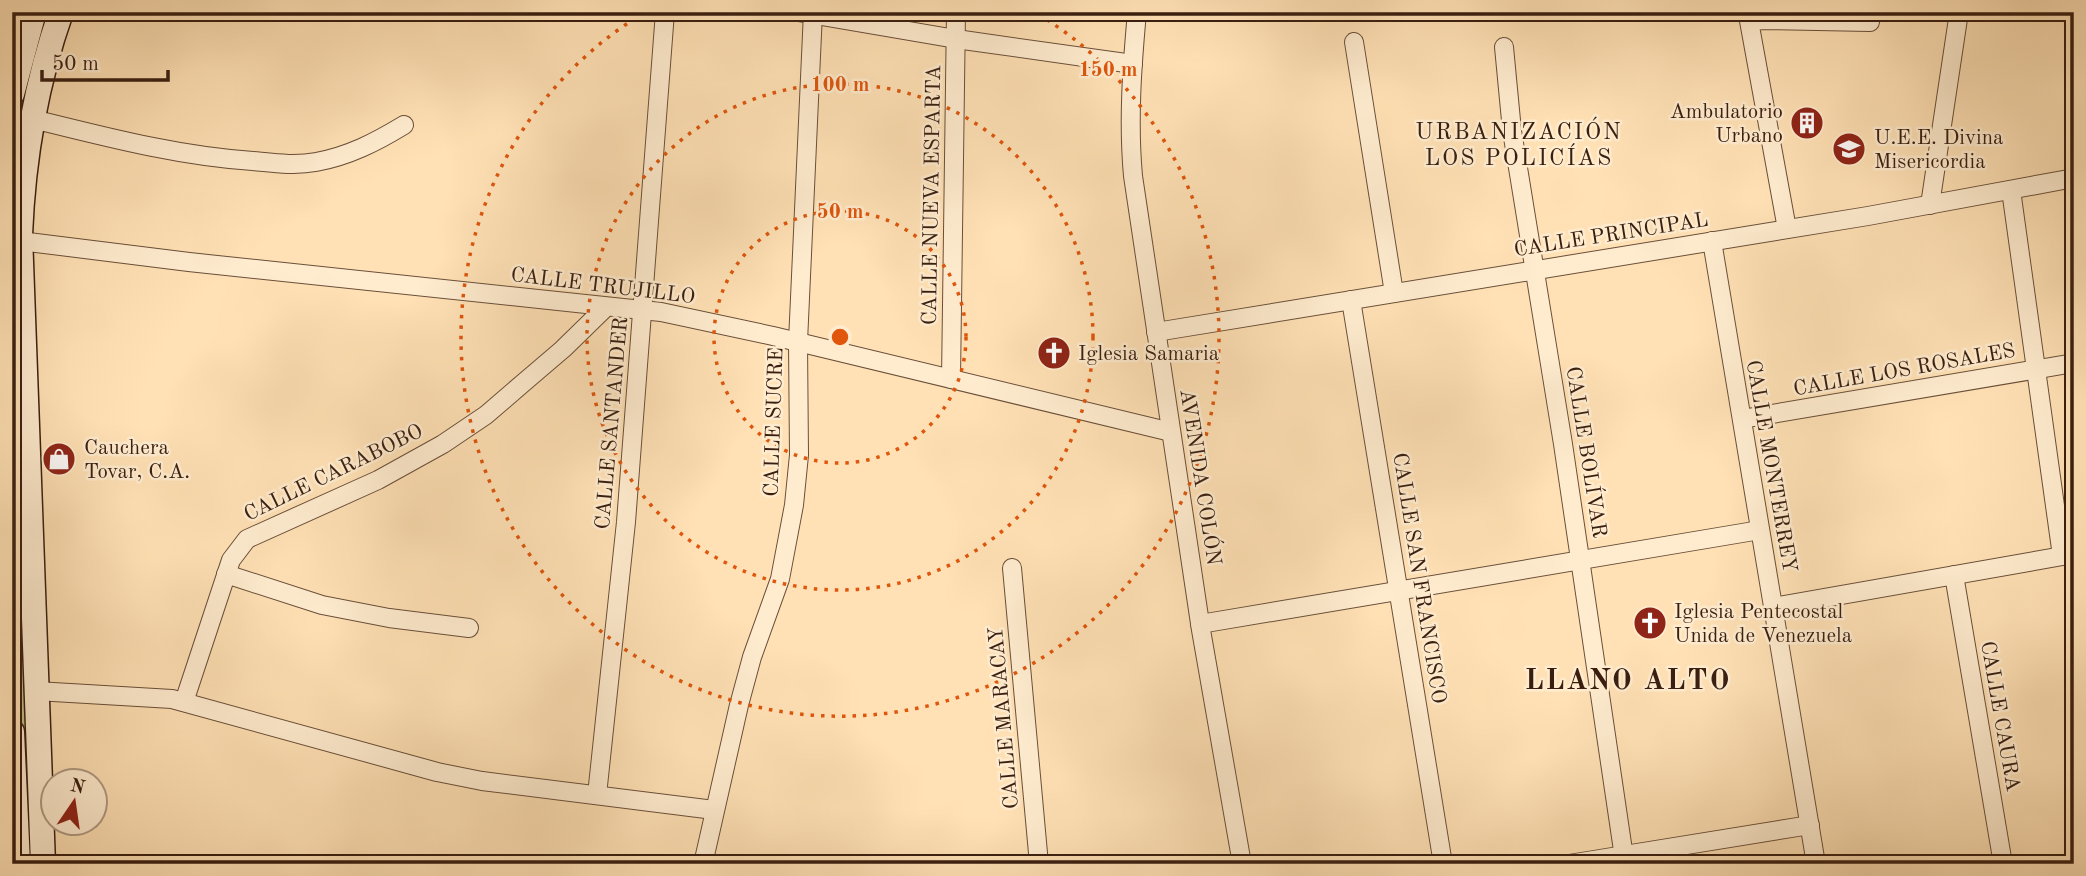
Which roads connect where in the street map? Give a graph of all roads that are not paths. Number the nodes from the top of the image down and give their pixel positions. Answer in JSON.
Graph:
{"nodes":[{"id":1,"x":34,"y":12,"type":"edge"},
{"id":2,"x":61,"y":12,"type":"edge"},
{"id":3,"x":666,"y":12,"type":"edge"},
{"id":4,"x":956,"y":12,"type":"edge"},
{"id":5,"x":1137,"y":12,"type":"edge"},
{"id":6,"x":1871,"y":12,"type":"edge"},
{"id":7,"x":1959,"y":12,"type":"edge"},
{"id":8,"x":808,"y":13,"type":"edge"},
{"id":9,"x":956,"y":39,"type":"junction"},
{"id":10,"x":1354,"y":42,"type":"dead end"},
{"id":11,"x":1504,"y":47,"type":"dead end"},
{"id":12,"x":1133,"y":64,"type":"junction"},
{"id":13,"x":12,"y":94,"type":"edge"},
{"id":14,"x":33,"y":119,"type":"junction"},
{"id":15,"x":404,"y":125,"type":"dead end"},
{"id":16,"x":2074,"y":178,"type":"edge"},
{"id":17,"x":2011,"y":190,"type":"junction"},
{"id":18,"x":1930,"y":205,"type":"junction"},
{"id":19,"x":1787,"y":229,"type":"junction"},
{"id":20,"x":20,"y":241,"type":"junction"},
{"id":21,"x":1712,"y":241,"type":"junction"},
{"id":22,"x":1536,"y":270,"type":"junction"},
{"id":23,"x":1394,"y":293,"type":"junction"},
{"id":24,"x":1351,"y":300,"type":"junction"},
{"id":25,"x":606,"y":307,"type":"junction"},
{"id":26,"x":643,"y":310,"type":"junction"},
{"id":27,"x":1156,"y":332,"type":"junction"},
{"id":28,"x":798,"y":342,"type":"junction"},
{"id":29,"x":2074,"y":363,"type":"edge"},
{"id":30,"x":2036,"y":369,"type":"junction"},
{"id":31,"x":951,"y":379,"type":"junction"},
{"id":32,"x":1742,"y":419,"type":"junction"},
{"id":33,"x":1171,"y":432,"type":"junction"},
{"id":34,"x":20,"y":509,"type":"edge"},
{"id":35,"x":1760,"y":530,"type":"junction"},
{"id":36,"x":21,"y":533,"type":"edge"},
{"id":37,"x":2068,"y":555,"type":"edge"},
{"id":38,"x":1580,"y":561,"type":"junction"},
{"id":39,"x":1012,"y":568,"type":"dead end"},
{"id":40,"x":226,"y":574,"type":"junction"},
{"id":41,"x":1954,"y":575,"type":"junction"},
{"id":42,"x":1400,"y":592,"type":"junction"},
{"id":43,"x":1773,"y":607,"type":"junction"},
{"id":44,"x":1200,"y":624,"type":"junction"},
{"id":45,"x":469,"y":628,"type":"dead end"},
{"id":46,"x":36,"y":691,"type":"junction"},
{"id":47,"x":184,"y":702,"type":"junction"},
{"id":48,"x":12,"y":732,"type":"edge"},
{"id":49,"x":597,"y":795,"type":"junction"},
{"id":50,"x":715,"y":810,"type":"junction"},
{"id":51,"x":1810,"y":825,"type":"junction"},
{"id":52,"x":16,"y":857,"type":"edge"},
{"id":53,"x":1625,"y":859,"type":"edge"},
{"id":54,"x":43,"y":864,"type":"edge"},
{"id":55,"x":703,"y":864,"type":"edge"},
{"id":56,"x":1039,"y":864,"type":"edge"},
{"id":57,"x":1242,"y":864,"type":"edge"},
{"id":58,"x":1443,"y":864,"type":"edge"},
{"id":59,"x":1569,"y":864,"type":"edge"},
{"id":60,"x":1816,"y":864,"type":"edge"},
{"id":61,"x":2003,"y":864,"type":"edge"}],
"edges":[{"from":1,"to":13,"type":"main road"},
{"from":2,"to":14,"type":"main road"},
{"from":3,"to":26,"type":"street","name":"CALLE SANTANDER"},
{"from":4,"to":9,"type":"street","name":"CALLE NUEVA ESPARTA"},
{"from":5,"to":12,"type":"street","name":"AVENIDA COLÓN"},
{"from":6,"to":19,"type":"street"},
{"from":7,"to":18,"type":"street"},
{"from":8,"to":9,"type":"street"},
{"from":8,"to":28,"type":"street","name":"CALLE SUCRE"},
{"from":9,"to":12,"type":"street"},
{"from":9,"to":31,"type":"street","name":"CALLE NUEVA ESPARTA"},
{"from":10,"to":23,"type":"street"},
{"from":11,"to":22,"type":"street","name":"CALLE BOLÍVAR"},
{"from":12,"to":27,"type":"street","name":"AVENIDA COLÓN"},
{"from":14,"to":15,"type":"street"},
{"from":14,"to":20,"type":"main road"},
{"from":16,"to":17,"type":"street","name":"CALLE PRINCIPAL"},
{"from":17,"to":18,"type":"street","name":"CALLE PRINCIPAL"},
{"from":17,"to":30,"type":"street"},
{"from":18,"to":19,"type":"street","name":"CALLE PRINCIPAL"},
{"from":19,"to":21,"type":"street","name":"CALLE PRINCIPAL"},
{"from":20,"to":25,"type":"street","name":"CALLE TRUJILLO"},
{"from":20,"to":34,"type":"main road"},
{"from":21,"to":22,"type":"street","name":"CALLE PRINCIPAL"},
{"from":21,"to":32,"type":"street","name":"CALLE MONTERREY"},
{"from":22,"to":23,"type":"street","name":"CALLE PRINCIPAL"},
{"from":22,"to":38,"type":"street","name":"CALLE BOLÍVAR"},
{"from":23,"to":24,"type":"street","name":"CALLE PRINCIPAL"},
{"from":24,"to":27,"type":"street","name":"CALLE PRINCIPAL"},
{"from":24,"to":42,"type":"street","name":"CALLE SAN FRANCISCO"},
{"from":25,"to":26,"type":"street","name":"CALLE TRUJILLO"},
{"from":25,"to":40,"type":"street","name":"CALLE CARABOBO"},
{"from":26,"to":28,"type":"street","name":"CALLE TRUJILLO"},
{"from":26,"to":49,"type":"street","name":"CALLE SANTANDER"},
{"from":27,"to":33,"type":"street","name":"AVENIDA COLÓN"},
{"from":28,"to":31,"type":"street","name":"CALLE TRUJILLO"},
{"from":28,"to":50,"type":"street","name":"CALLE SUCRE"},
{"from":29,"to":30,"type":"street","name":"CALLE LOS ROSALES"},
{"from":30,"to":32,"type":"street","name":"CALLE LOS ROSALES"},
{"from":30,"to":37,"type":"street"},
{"from":31,"to":33,"type":"street","name":"CALLE TRUJILLO"},
{"from":32,"to":35,"type":"street","name":"CALLE MONTERREY"},
{"from":33,"to":44,"type":"street","name":"AVENIDA COLÓN"},
{"from":34,"to":36,"type":"main road"},
{"from":35,"to":38,"type":"street"},
{"from":35,"to":43,"type":"street","name":"CALLE MONTERREY"},
{"from":36,"to":46,"type":"main road"},
{"from":37,"to":41,"type":"street"},
{"from":38,"to":42,"type":"street"},
{"from":38,"to":53,"type":"street","name":"CALLE BOLÍVAR"},
{"from":39,"to":56,"type":"street","name":"CALLE MARACAY"},
{"from":40,"to":45,"type":"street"},
{"from":40,"to":47,"type":"street","name":"CALLE CARABOBO"},
{"from":41,"to":43,"type":"street"},
{"from":41,"to":61,"type":"street","name":"CALLE CAURA"},
{"from":42,"to":44,"type":"street"},
{"from":42,"to":58,"type":"street","name":"CALLE SAN FRANCISCO"},
{"from":43,"to":51,"type":"street","name":"CALLE MONTERREY"},
{"from":44,"to":57,"type":"street","name":"AVENIDA COLÓN"},
{"from":46,"to":47,"type":"street"},
{"from":46,"to":54,"type":"main road"},
{"from":47,"to":49,"type":"street"},
{"from":48,"to":52,"type":"main road"},
{"from":49,"to":50,"type":"street"},
{"from":50,"to":55,"type":"street","name":"CALLE SUCRE"},
{"from":51,"to":53,"type":"street"},
{"from":51,"to":60,"type":"street","name":"CALLE MONTERREY"},
{"from":53,"to":59,"type":"street"}]}
